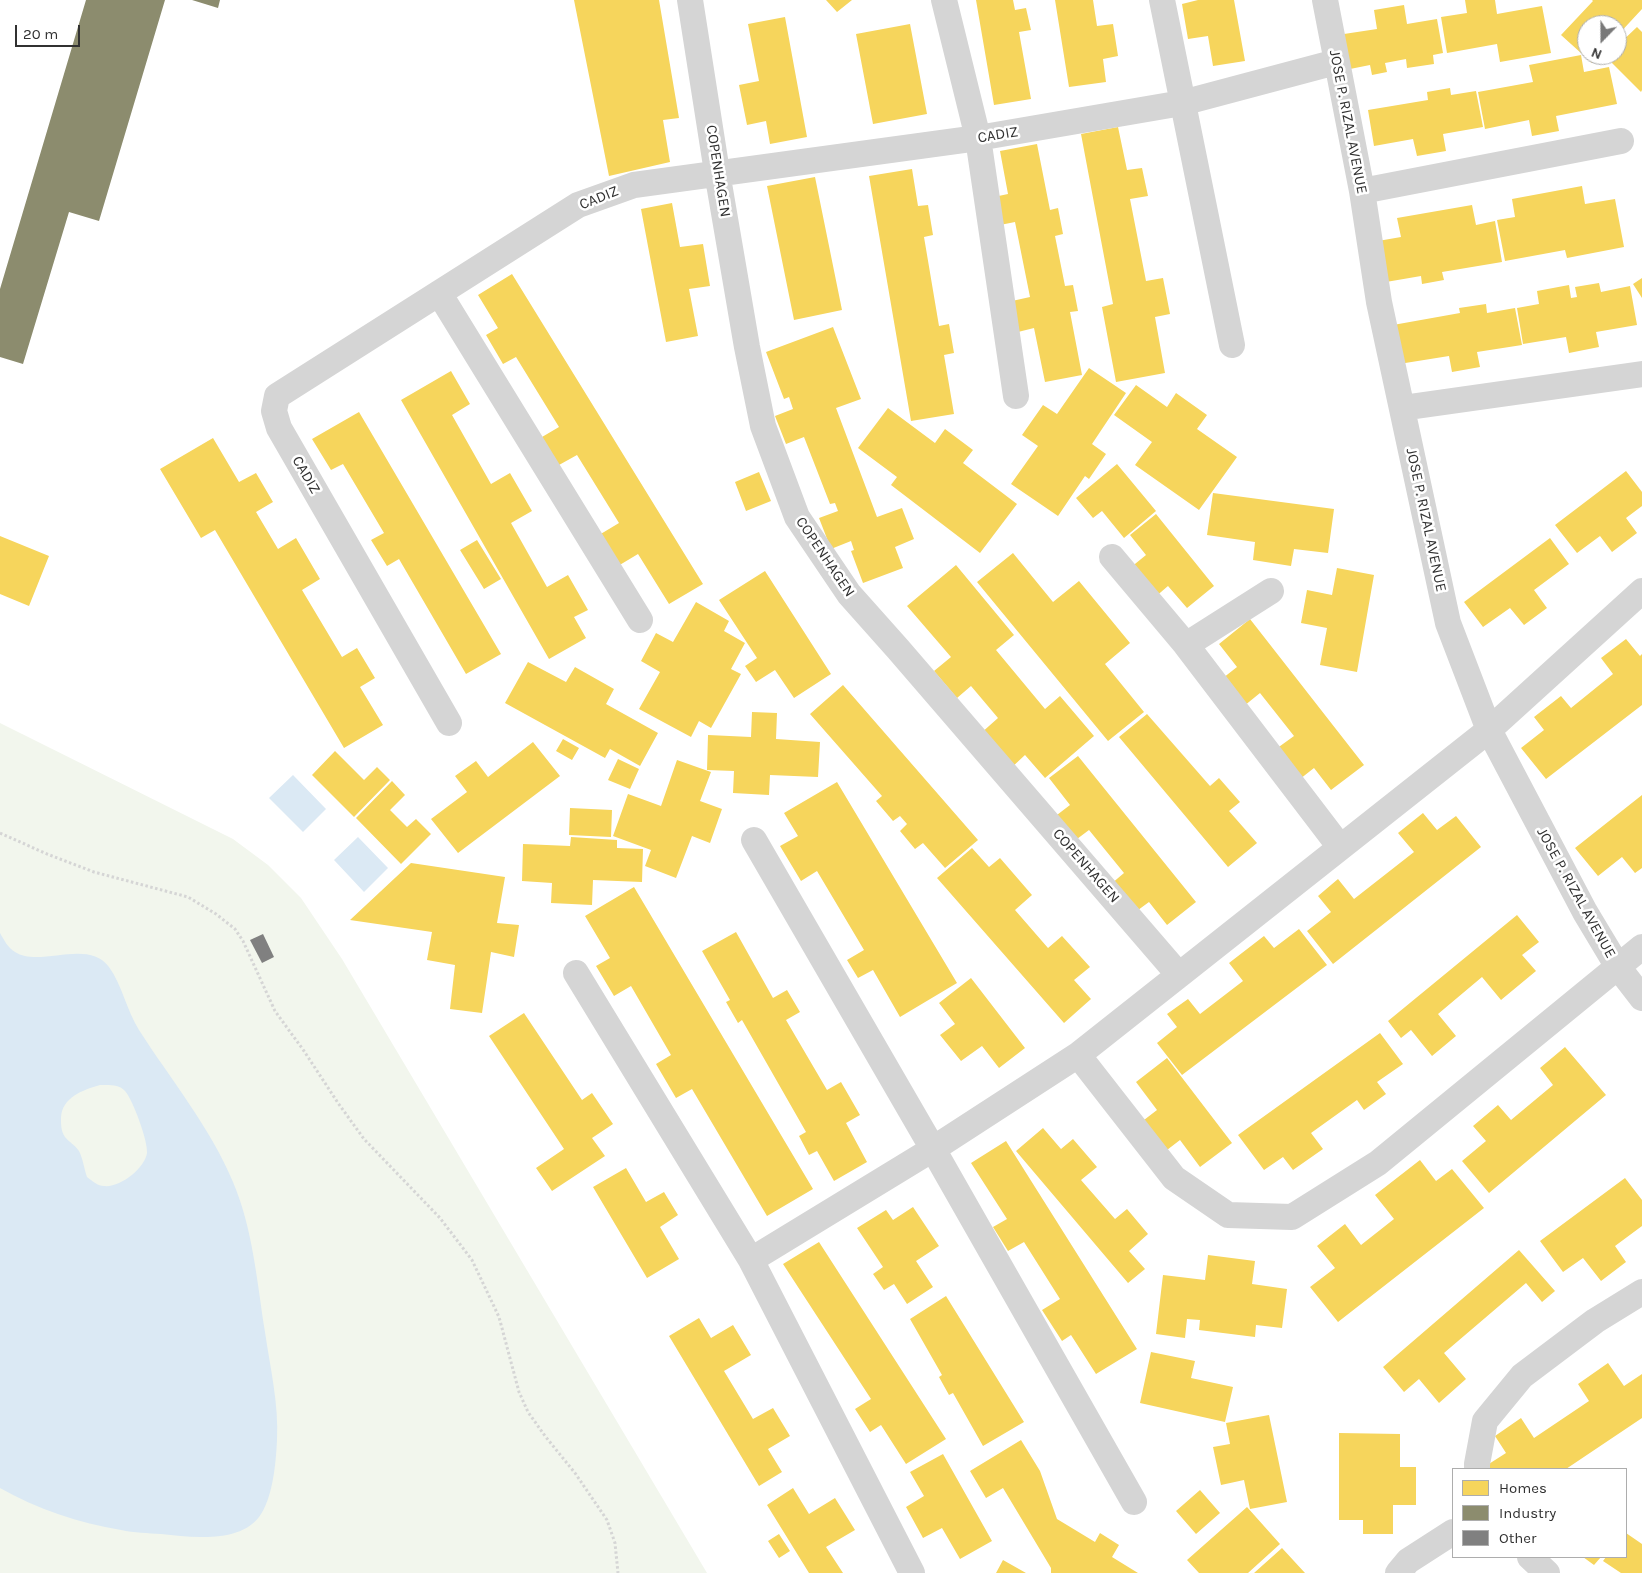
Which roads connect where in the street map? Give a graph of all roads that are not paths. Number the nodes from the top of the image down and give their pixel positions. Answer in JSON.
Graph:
{"nodes":[{"id":1,"x":690,"y":0,"type":"edge"},
{"id":2,"x":944,"y":0,"type":"edge"},
{"id":3,"x":1162,"y":0,"type":"edge"},
{"id":4,"x":1325,"y":0,"type":"edge"},
{"id":5,"x":1336,"y":62,"type":"junction"},
{"id":6,"x":1182,"y":103,"type":"junction"},
{"id":7,"x":978,"y":138,"type":"junction"},
{"id":8,"x":1621,"y":142,"type":"dead end"},
{"id":9,"x":718,"y":172,"type":"junction"},
{"id":10,"x":1362,"y":191,"type":"junction"},
{"id":11,"x":439,"y":293,"type":"junction"},
{"id":12,"x":1232,"y":345,"type":"dead end"},
{"id":13,"x":1642,"y":374,"type":"edge"},
{"id":14,"x":1016,"y":396,"type":"dead end"},
{"id":15,"x":1402,"y":408,"type":"junction"},
{"id":16,"x":1112,"y":557,"type":"dead end"},
{"id":17,"x":1270,"y":590,"type":"dead end"},
{"id":18,"x":1642,"y":591,"type":"edge"},
{"id":19,"x":640,"y":620,"type":"dead end"},
{"id":20,"x":1186,"y":645,"type":"junction"},
{"id":21,"x":449,"y":723,"type":"dead end"},
{"id":22,"x":1488,"y":730,"type":"junction"},
{"id":23,"x":754,"y":840,"type":"dead end"},
{"id":24,"x":1340,"y":847,"type":"junction"},
{"id":25,"x":1642,"y":947,"type":"edge"},
{"id":26,"x":1618,"y":967,"type":"junction"},
{"id":27,"x":576,"y":974,"type":"dead end"},
{"id":28,"x":1179,"y":975,"type":"junction"},
{"id":29,"x":1642,"y":998,"type":"edge"},
{"id":30,"x":1078,"y":1055,"type":"junction"},
{"id":31,"x":933,"y":1149,"type":"junction"},
{"id":32,"x":751,"y":1260,"type":"junction"},
{"id":33,"x":1642,"y":1292,"type":"edge"},
{"id":34,"x":1477,"y":1468,"type":"edge"},
{"id":35,"x":1134,"y":1502,"type":"dead end"},
{"id":36,"x":1452,"y":1533,"type":"edge"},
{"id":37,"x":1531,"y":1558,"type":"edge"},
{"id":38,"x":912,"y":1573,"type":"edge"},
{"id":39,"x":1398,"y":1573,"type":"edge"},
{"id":40,"x":1547,"y":1573,"type":"edge"}],
"edges":[{"from":1,"to":9,"type":"street","name":"COPENHAGEN"},
{"from":2,"to":7,"type":"street"},
{"from":3,"to":6,"type":"street"},
{"from":4,"to":5,"type":"street","name":"JOSE P. RIZAL AVENUE"},
{"from":5,"to":6,"type":"street","name":"CADIZ"},
{"from":5,"to":10,"type":"street","name":"JOSE P. RIZAL AVENUE"},
{"from":6,"to":7,"type":"street","name":"CADIZ"},
{"from":6,"to":12,"type":"street"},
{"from":7,"to":9,"type":"street","name":"CADIZ"},
{"from":7,"to":14,"type":"street"},
{"from":8,"to":10,"type":"street"},
{"from":9,"to":11,"type":"street","name":"CADIZ"},
{"from":9,"to":28,"type":"street","name":"COPENHAGEN"},
{"from":10,"to":15,"type":"street","name":"JOSE P. RIZAL AVENUE"},
{"from":11,"to":19,"type":"street"},
{"from":11,"to":21,"type":"street","name":"CADIZ"},
{"from":13,"to":15,"type":"street"},
{"from":15,"to":22,"type":"street","name":"JOSE P. RIZAL AVENUE"},
{"from":16,"to":20,"type":"street"},
{"from":17,"to":20,"type":"street"},
{"from":18,"to":22,"type":"street"},
{"from":20,"to":24,"type":"street"},
{"from":22,"to":24,"type":"street"},
{"from":22,"to":26,"type":"street","name":"JOSE P. RIZAL AVENUE"},
{"from":23,"to":31,"type":"street"},
{"from":24,"to":28,"type":"street"},
{"from":25,"to":26,"type":"street"},
{"from":26,"to":29,"type":"street","name":"JOSE P. RIZAL AVENUE"},
{"from":26,"to":30,"type":"street"},
{"from":27,"to":32,"type":"street"},
{"from":28,"to":30,"type":"street"},
{"from":30,"to":31,"type":"street"},
{"from":31,"to":32,"type":"street"},
{"from":31,"to":35,"type":"street"},
{"from":32,"to":38,"type":"street"},
{"from":33,"to":34,"type":"street"},
{"from":36,"to":39,"type":"street"},
{"from":37,"to":40,"type":"street"}]}
